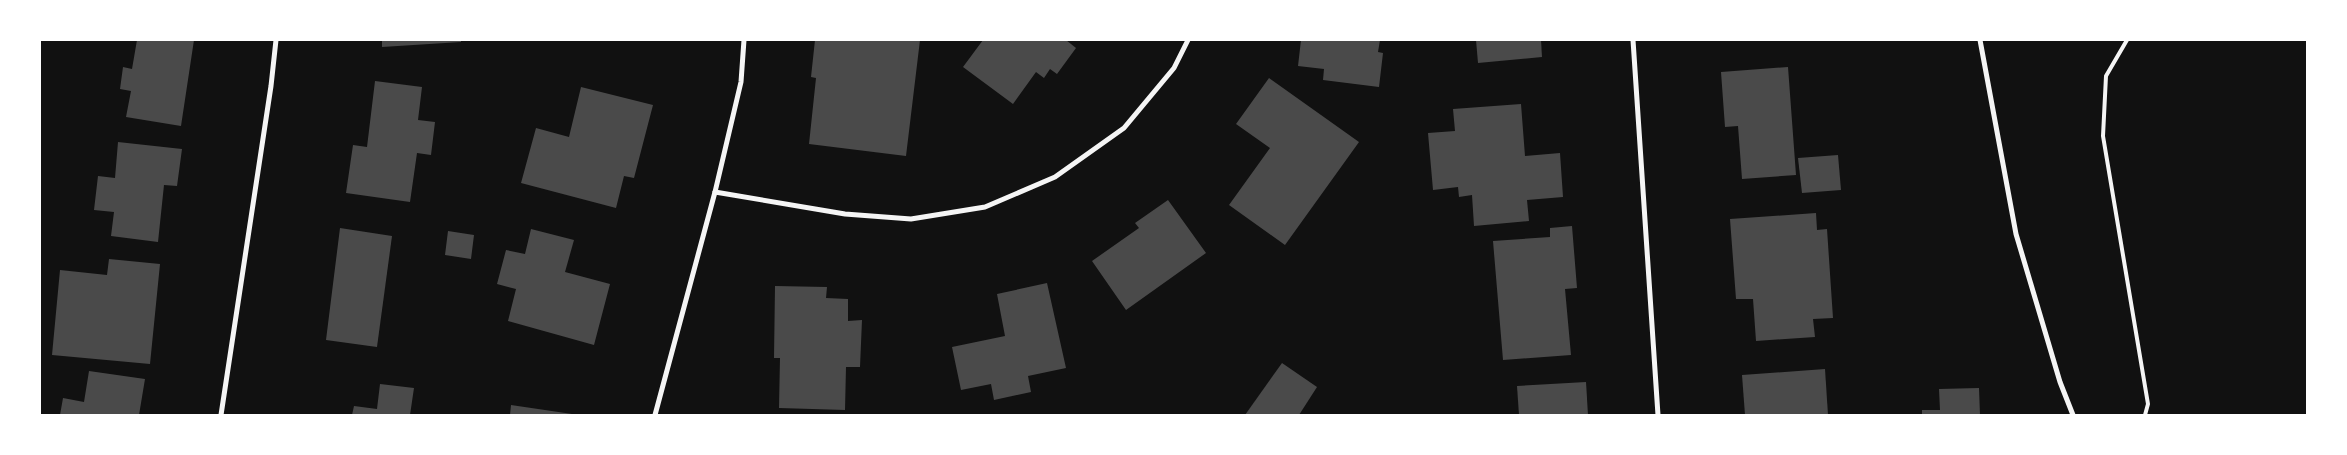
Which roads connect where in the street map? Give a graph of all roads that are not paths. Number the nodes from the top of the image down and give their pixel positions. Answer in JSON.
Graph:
{"nodes":[{"id":1,"x":276,"y":40,"type":"edge"},
{"id":2,"x":744,"y":40,"type":"edge"},
{"id":3,"x":1188,"y":40,"type":"edge"},
{"id":4,"x":1632,"y":40,"type":"edge"},
{"id":5,"x":1980,"y":40,"type":"edge"},
{"id":6,"x":2126,"y":40,"type":"edge"},
{"id":7,"x":715,"y":192,"type":"junction"},
{"id":8,"x":221,"y":415,"type":"edge"},
{"id":9,"x":655,"y":415,"type":"edge"},
{"id":10,"x":1658,"y":415,"type":"edge"},
{"id":11,"x":2073,"y":415,"type":"edge"},
{"id":12,"x":2145,"y":415,"type":"edge"}],
"edges":[{"from":1,"to":8,"type":"street"},
{"from":2,"to":7,"type":"street"},
{"from":3,"to":7,"type":"street"},
{"from":4,"to":10,"type":"street"},
{"from":5,"to":11,"type":"street"},
{"from":6,"to":12,"type":"lane"},
{"from":7,"to":9,"type":"street"}]}
